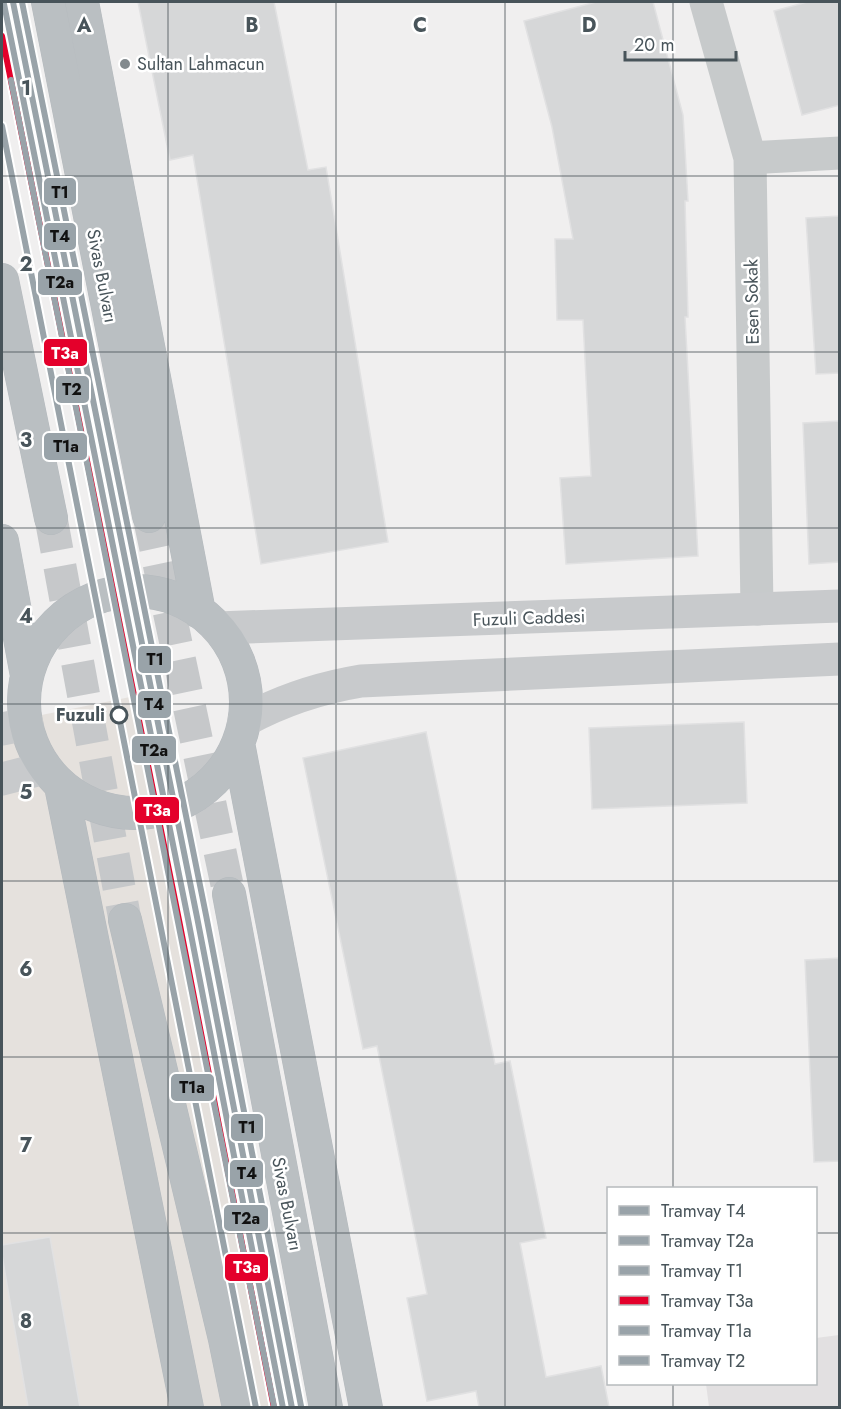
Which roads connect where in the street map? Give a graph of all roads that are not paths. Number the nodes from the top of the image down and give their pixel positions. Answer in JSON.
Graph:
{"nodes":[{"id":1,"x":48,"y":2,"type":"edge"},
{"id":2,"x":82,"y":2,"type":"edge"},
{"id":3,"x":706,"y":2,"type":"edge"},
{"id":4,"x":840,"y":153,"type":"edge"},
{"id":5,"x":750,"y":158,"type":"junction"},
{"id":6,"x":2,"y":280,"type":"edge"},
{"id":7,"x":149,"y":516,"type":"tunnel mouth"},
{"id":8,"x":51,"y":518,"type":"tunnel mouth"},
{"id":9,"x":2,"y":541,"type":"edge"},
{"id":10,"x":840,"y":606,"type":"edge"},
{"id":11,"x":757,"y":609,"type":"junction"},
{"id":12,"x":208,"y":620,"type":"junction"},
{"id":13,"x":840,"y":659,"type":"edge"},
{"id":14,"x":27,"y":676,"type":"junction"},
{"id":15,"x":14,"y":727,"type":"edge"},
{"id":16,"x":241,"y":732,"type":"junction"},
{"id":17,"x":53,"y":777,"type":"junction"},
{"id":18,"x":2,"y":779,"type":"edge"},
{"id":19,"x":229,"y":894,"type":"tunnel mouth"},
{"id":20,"x":125,"y":920,"type":"tunnel mouth"},
{"id":21,"x":187,"y":1407,"type":"edge"},
{"id":22,"x":239,"y":1407,"type":"edge"},
{"id":23,"x":326,"y":1407,"type":"edge"},
{"id":24,"x":366,"y":1407,"type":"edge"}],
"edges":[{"from":1,"to":7,"type":"highway","name":"Sivas Bulvarı"},
{"from":2,"to":12,"type":"highway"},
{"from":3,"to":5,"type":"street","name":"Esen Sokak"},
{"from":4,"to":5,"type":"street"},
{"from":5,"to":11,"type":"street","name":"Esen Sokak"},
{"from":6,"to":8,"type":"highway"},
{"from":9,"to":14,"type":"highway"},
{"from":10,"to":11,"type":"street","name":"Fuzuli Caddesi"},
{"from":11,"to":12,"type":"street","name":"Fuzuli Caddesi"},
{"from":12,"to":14,"type":"highway"},
{"from":12,"to":16,"type":"highway"},
{"from":13,"to":16,"type":"street"},
{"from":14,"to":15,"type":"highway"},
{"from":15,"to":17,"type":"highway"},
{"from":16,"to":17,"type":"highway"},
{"from":16,"to":24,"type":"highway"},
{"from":17,"to":18,"type":"street"},
{"from":17,"to":21,"type":"highway"},
{"from":19,"to":23,"type":"highway","name":"Sivas Bulvarı"},
{"from":20,"to":22,"type":"highway"}]}
